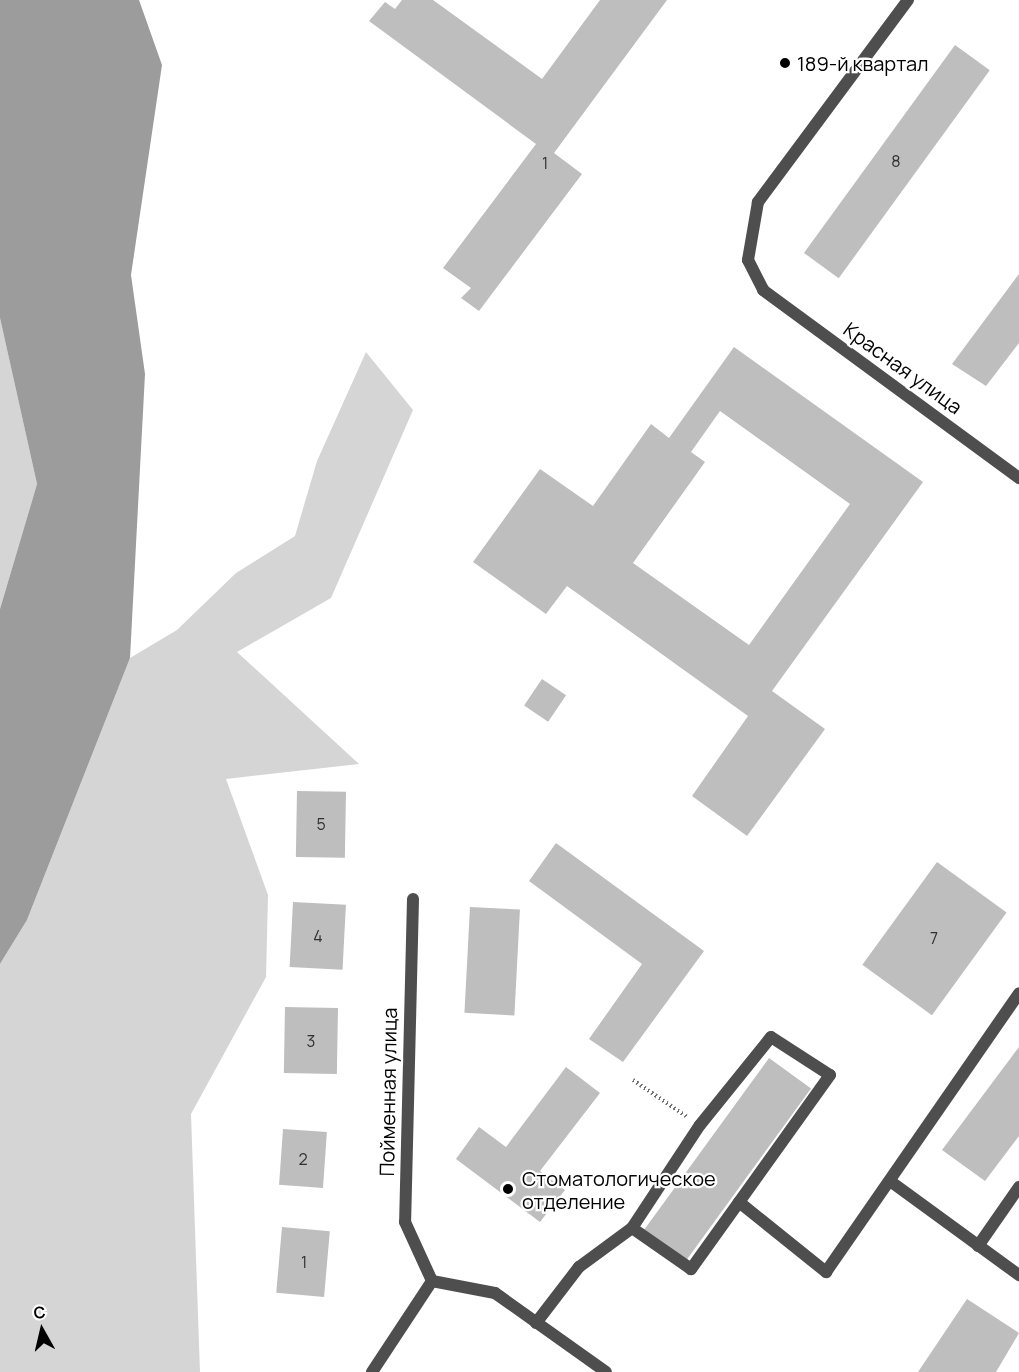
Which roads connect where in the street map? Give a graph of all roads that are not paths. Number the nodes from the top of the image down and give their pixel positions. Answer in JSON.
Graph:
{"nodes":[{"id":1,"x":908,"y":0,"type":"edge"},
{"id":2,"x":1019,"y":478,"type":"edge"},
{"id":3,"x":413,"y":899,"type":"dead end"},
{"id":4,"x":1019,"y":993,"type":"edge"},
{"id":5,"x":890,"y":1181,"type":"junction"},
{"id":6,"x":1019,"y":1187,"type":"edge"},
{"id":7,"x":739,"y":1202,"type":"junction"},
{"id":8,"x":632,"y":1228,"type":"junction"},
{"id":9,"x":978,"y":1246,"type":"junction"},
{"id":10,"x":1019,"y":1275,"type":"edge"},
{"id":11,"x":432,"y":1281,"type":"junction"},
{"id":12,"x":536,"y":1323,"type":"junction"},
{"id":13,"x":372,"y":1372,"type":"edge"},
{"id":14,"x":606,"y":1372,"type":"edge"}],
"edges":[{"from":1,"to":2,"type":"street","name":"Красная улица"},
{"from":3,"to":11,"type":"street","name":"Пойменная улица"},
{"from":4,"to":5,"type":"street"},
{"from":5,"to":7,"type":"street"},
{"from":5,"to":9,"type":"street"},
{"from":6,"to":9,"type":"street"},
{"from":7,"to":8,"type":"street"},
{"from":7,"to":8,"type":"street"},
{"from":8,"to":12,"type":"street"},
{"from":9,"to":10,"type":"street"},
{"from":11,"to":12,"type":"street"},
{"from":11,"to":13,"type":"street"},
{"from":12,"to":14,"type":"street"}]}
